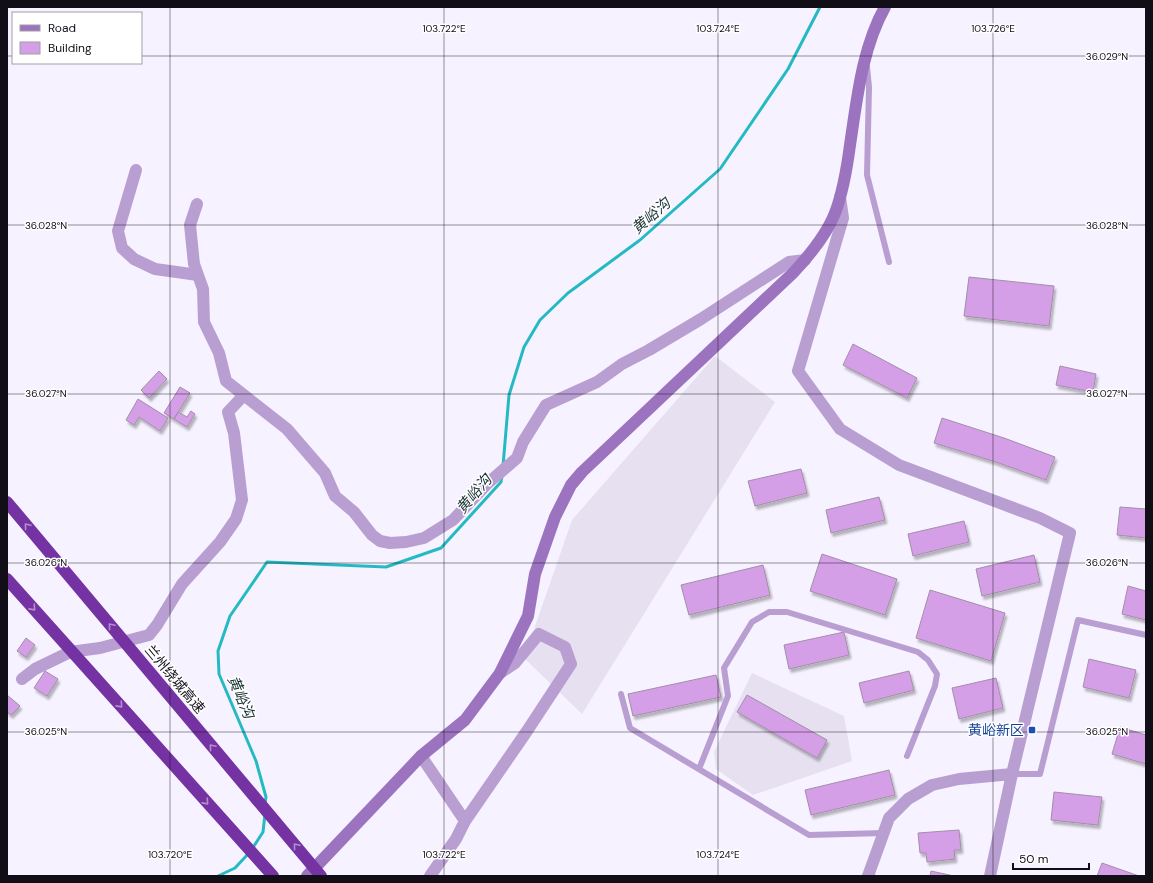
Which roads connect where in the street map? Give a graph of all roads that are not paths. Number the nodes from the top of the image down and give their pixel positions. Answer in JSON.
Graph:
{"nodes":[{"id":1,"x":885,"y":7,"type":"edge"},
{"id":2,"x":865,"y":57,"type":"junction"},
{"id":3,"x":136,"y":170,"type":"dead end"},
{"id":4,"x":840,"y":197,"type":"junction"},
{"id":5,"x":196,"y":204,"type":"dead end"},
{"id":6,"x":805,"y":260,"type":"junction"},
{"id":7,"x":889,"y":262,"type":"dead end"},
{"id":8,"x":198,"y":275,"type":"junction"},
{"id":9,"x":244,"y":395,"type":"junction"},
{"id":10,"x":7,"y":502,"type":"edge"},
{"id":11,"x":7,"y":579,"type":"edge"},
{"id":12,"x":1146,"y":635,"type":"edge"},
{"id":13,"x":500,"y":673,"type":"junction"},
{"id":14,"x":22,"y":678,"type":"dead end"},
{"id":15,"x":621,"y":694,"type":"dead end"},
{"id":16,"x":421,"y":756,"type":"junction"},
{"id":17,"x":907,"y":756,"type":"dead end"},
{"id":18,"x":699,"y":770,"type":"junction"},
{"id":19,"x":1012,"y":774,"type":"junction"},
{"id":20,"x":465,"y":821,"type":"junction"},
{"id":21,"x":884,"y":833,"type":"junction"},
{"id":22,"x":273,"y":876,"type":"edge"},
{"id":23,"x":307,"y":876,"type":"edge"},
{"id":24,"x":321,"y":876,"type":"edge"},
{"id":25,"x":430,"y":876,"type":"edge"},
{"id":26,"x":868,"y":876,"type":"edge"},
{"id":27,"x":990,"y":876,"type":"edge"}],
"edges":[{"from":1,"to":2,"type":"main road"},
{"from":2,"to":4,"type":"main road"},
{"from":2,"to":7,"type":"lane"},
{"from":3,"to":8,"type":"street"},
{"from":4,"to":6,"type":"main road"},
{"from":4,"to":19,"type":"street"},
{"from":5,"to":8,"type":"street"},
{"from":6,"to":9,"type":"street"},
{"from":6,"to":13,"type":"main road"},
{"from":8,"to":9,"type":"street"},
{"from":9,"to":14,"type":"street"},
{"from":24,"to":10,"type":"highway","name":"兰州绕城高速","one_way":true,"bridge":true},
{"from":11,"to":22,"type":"highway","one_way":true,"bridge":true},
{"from":12,"to":19,"type":"lane"},
{"from":13,"to":16,"type":"main road"},
{"from":13,"to":20,"type":"street"},
{"from":15,"to":18,"type":"lane"},
{"from":16,"to":20,"type":"street"},
{"from":16,"to":23,"type":"main road"},
{"from":17,"to":18,"type":"lane"},
{"from":18,"to":21,"type":"lane"},
{"from":19,"to":21,"type":"street"},
{"from":19,"to":27,"type":"street"},
{"from":20,"to":25,"type":"street"},
{"from":21,"to":26,"type":"street"}]}
